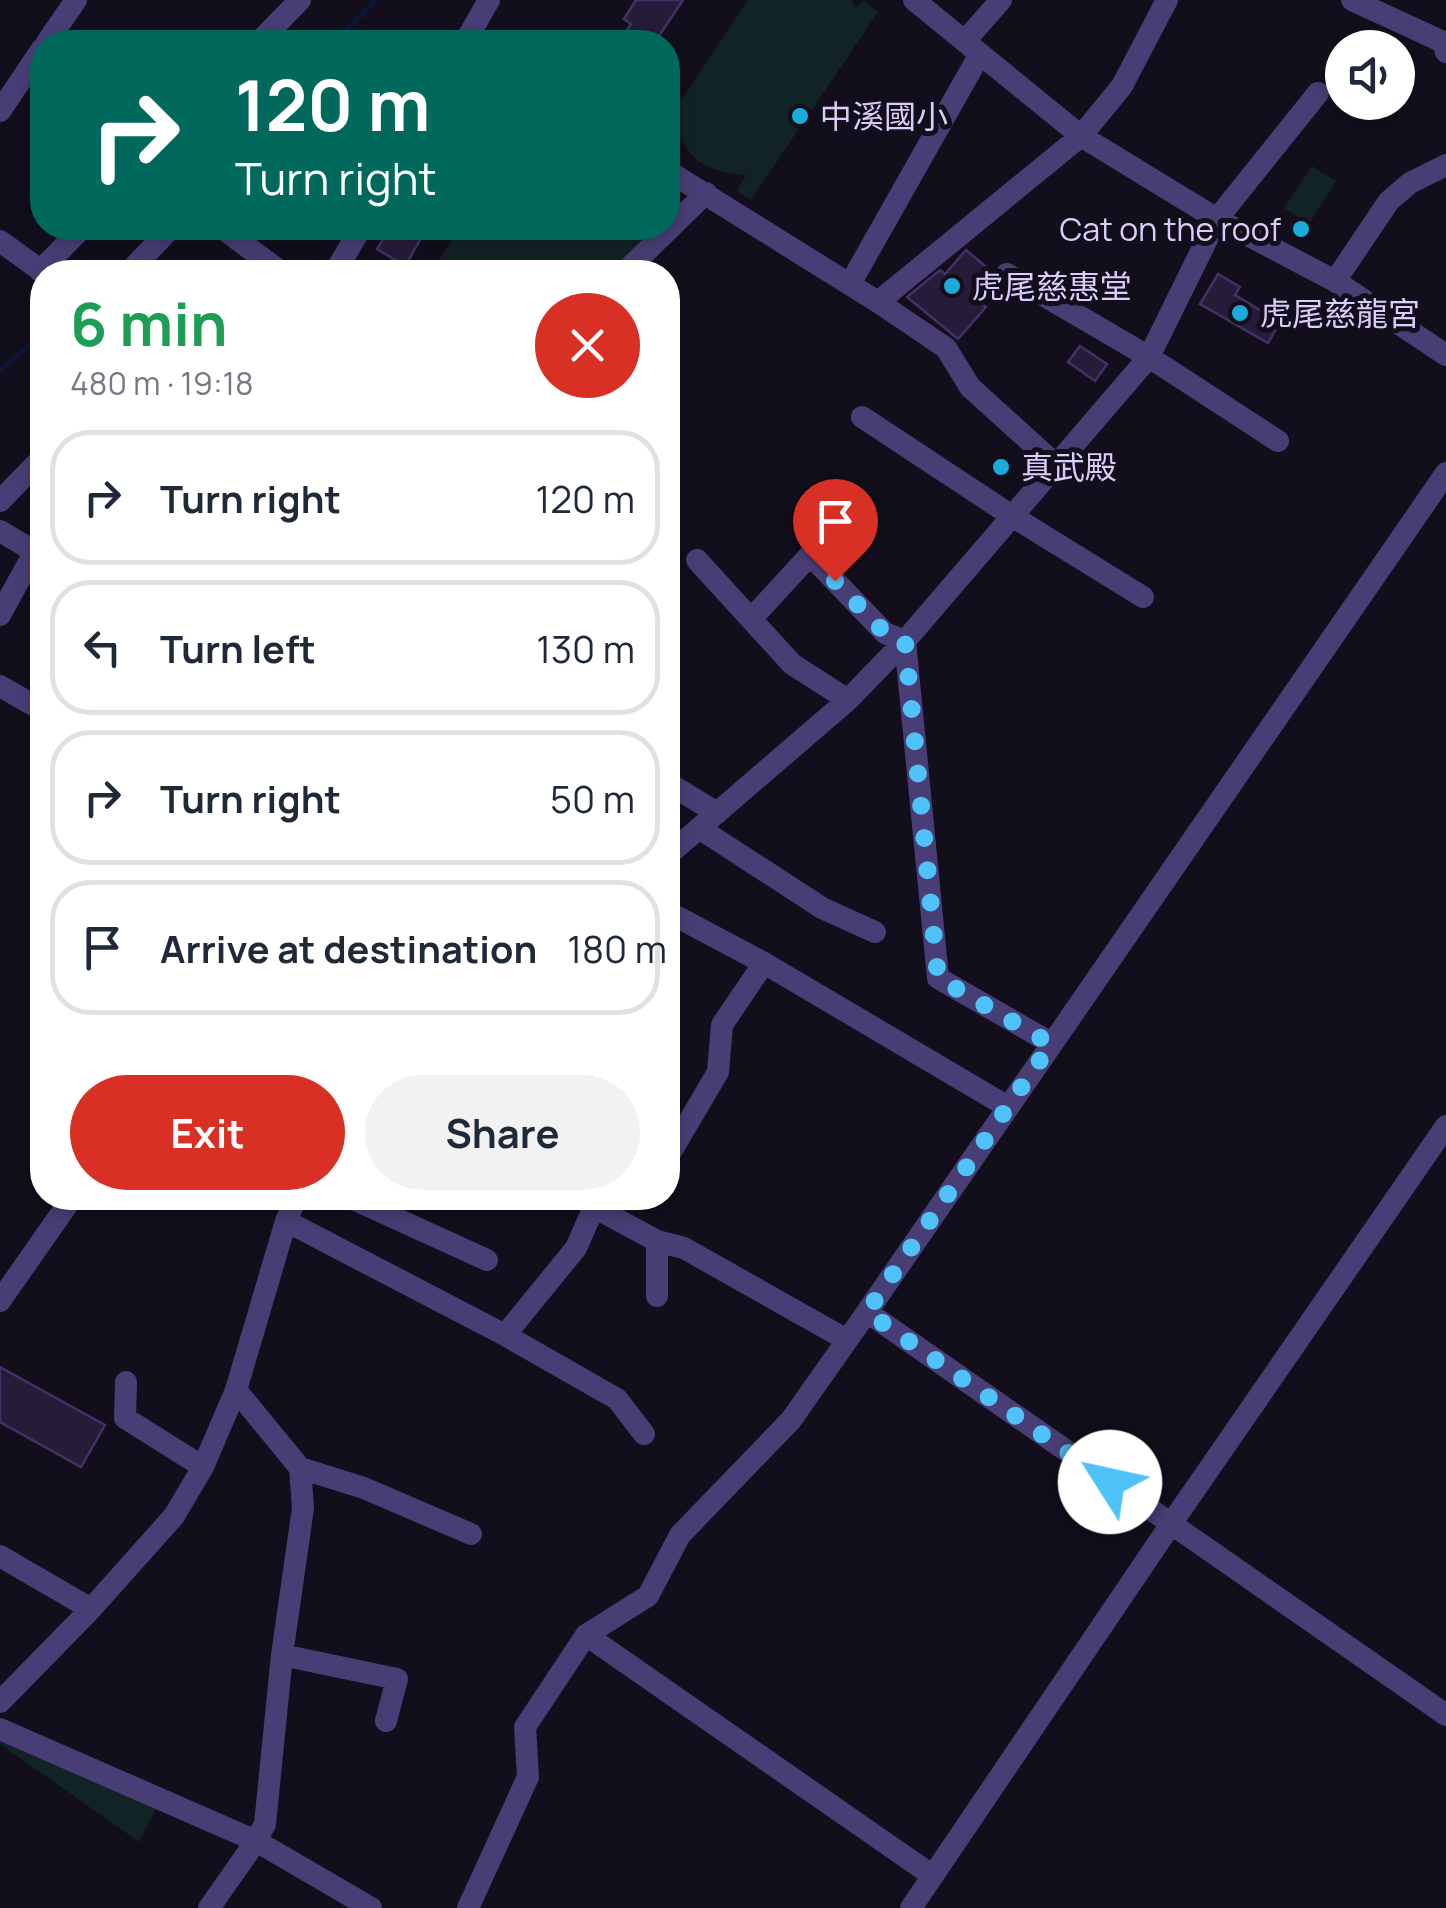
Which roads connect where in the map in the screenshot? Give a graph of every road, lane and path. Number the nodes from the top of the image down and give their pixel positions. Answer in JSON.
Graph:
{"nodes":[{"id":1,"x":300,"y":0,"type":"edge"},
{"id":2,"x":489,"y":0,"type":"edge"},
{"id":3,"x":914,"y":0,"type":"edge"},
{"id":4,"x":1001,"y":0,"type":"edge"},
{"id":5,"x":1167,"y":0,"type":"edge"},
{"id":6,"x":1352,"y":0,"type":"edge"},
{"id":7,"x":71,"y":2,"type":"edge"},
{"id":8,"x":54,"y":30,"type":"edge"},
{"id":9,"x":271,"y":30,"type":"edge"},
{"id":10,"x":472,"y":30,"type":"edge"},
{"id":11,"x":972,"y":48,"type":"junction"},
{"id":12,"x":1446,"y":52,"type":"edge"},
{"id":13,"x":30,"y":67,"type":"edge"},
{"id":14,"x":1318,"y":93,"type":"dead end"},
{"id":15,"x":0,"y":111,"type":"edge"},
{"id":16,"x":1081,"y":136,"type":"junction"},
{"id":17,"x":1446,"y":166,"type":"edge"},
{"id":18,"x":680,"y":178,"type":"edge"},
{"id":19,"x":706,"y":193,"type":"junction"},
{"id":20,"x":680,"y":218,"type":"edge"},
{"id":21,"x":1217,"y":219,"type":"junction"},
{"id":22,"x":71,"y":240,"type":"edge"},
{"id":23,"x":160,"y":240,"type":"edge"},
{"id":24,"x":238,"y":240,"type":"edge"},
{"id":25,"x":658,"y":240,"type":"edge"},
{"id":26,"x":0,"y":241,"type":"edge"},
{"id":27,"x":52,"y":260,"type":"edge"},
{"id":28,"x":140,"y":260,"type":"edge"},
{"id":29,"x":265,"y":260,"type":"edge"},
{"id":30,"x":637,"y":260,"type":"edge"},
{"id":31,"x":30,"y":264,"type":"edge"},
{"id":32,"x":1007,"y":274,"type":"dead end"},
{"id":33,"x":1334,"y":281,"type":"junction"},
{"id":34,"x":850,"y":284,"type":"junction"},
{"id":35,"x":878,"y":302,"type":"junction"},
{"id":36,"x":1446,"y":354,"type":"edge"},
{"id":37,"x":1149,"y":357,"type":"junction"},
{"id":38,"x":862,"y":417,"type":"dead end"},
{"id":39,"x":1278,"y":441,"type":"dead end"},
{"id":40,"x":1056,"y":465,"type":"junction"},
{"id":41,"x":30,"y":470,"type":"edge"},
{"id":42,"x":1446,"y":473,"type":"edge"},
{"id":43,"x":0,"y":501,"type":"edge"},
{"id":44,"x":1012,"y":516,"type":"junction"},
{"id":45,"x":0,"y":531,"type":"edge"},
{"id":46,"x":30,"y":549,"type":"edge"},
{"id":47,"x":697,"y":560,"type":"dead end"},
{"id":48,"x":30,"y":567,"type":"edge"},
{"id":49,"x":1143,"y":597,"type":"dead end"},
{"id":50,"x":0,"y":614,"type":"edge"},
{"id":51,"x":752,"y":618,"type":"junction"},
{"id":52,"x":905,"y":641,"type":"junction"},
{"id":53,"x":0,"y":686,"type":"edge"},
{"id":54,"x":848,"y":700,"type":"junction"},
{"id":55,"x":30,"y":703,"type":"edge"},
{"id":56,"x":680,"y":794,"type":"edge"},
{"id":57,"x":708,"y":820,"type":"junction"},
{"id":58,"x":680,"y":842,"type":"edge"},
{"id":59,"x":680,"y":918,"type":"edge"},
{"id":60,"x":875,"y":932,"type":"dead end"},
{"id":61,"x":764,"y":964,"type":"junction"},
{"id":62,"x":1051,"y":1044,"type":"junction"},
{"id":63,"x":1008,"y":1107,"type":"junction"},
{"id":64,"x":1446,"y":1126,"type":"edge"},
{"id":65,"x":680,"y":1136,"type":"edge"},
{"id":66,"x":64,"y":1210,"type":"edge"},
{"id":67,"x":291,"y":1210,"type":"edge"},
{"id":68,"x":378,"y":1210,"type":"edge"},
{"id":69,"x":591,"y":1210,"type":"edge"},
{"id":70,"x":607,"y":1210,"type":"edge"},
{"id":71,"x":286,"y":1221,"type":"junction"},
{"id":72,"x":657,"y":1241,"type":"junction"},
{"id":73,"x":488,"y":1260,"type":"dead end"},
{"id":74,"x":657,"y":1296,"type":"dead end"},
{"id":75,"x":0,"y":1300,"type":"edge"},
{"id":76,"x":867,"y":1312,"type":"junction"},
{"id":77,"x":504,"y":1335,"type":"junction"},
{"id":78,"x":847,"y":1340,"type":"junction"},
{"id":79,"x":126,"y":1382,"type":"dead end"},
{"id":80,"x":236,"y":1390,"type":"junction"},
{"id":81,"x":644,"y":1434,"type":"dead end"},
{"id":82,"x":204,"y":1467,"type":"junction"},
{"id":83,"x":300,"y":1468,"type":"junction"},
{"id":84,"x":1170,"y":1524,"type":"junction"},
{"id":85,"x":472,"y":1534,"type":"dead end"},
{"id":86,"x":0,"y":1556,"type":"edge"},
{"id":87,"x":91,"y":1609,"type":"junction"},
{"id":88,"x":586,"y":1635,"type":"junction"},
{"id":89,"x":282,"y":1655,"type":"junction"},
{"id":90,"x":0,"y":1702,"type":"edge"},
{"id":91,"x":1446,"y":1715,"type":"edge"},
{"id":92,"x":386,"y":1721,"type":"dead end"},
{"id":93,"x":0,"y":1729,"type":"edge"},
{"id":94,"x":256,"y":1841,"type":"junction"},
{"id":95,"x":933,"y":1876,"type":"junction"},
{"id":96,"x":210,"y":1908,"type":"edge"},
{"id":97,"x":371,"y":1908,"type":"edge"},
{"id":98,"x":468,"y":1908,"type":"edge"},
{"id":99,"x":911,"y":1908,"type":"edge"}],
"edges":[{"from":1,"to":9,"type":"street"},
{"from":2,"to":10,"type":"street"},
{"from":3,"to":11,"type":"street"},
{"from":4,"to":11,"type":"street"},
{"from":5,"to":16,"type":"street"},
{"from":6,"to":12,"type":"street"},
{"from":7,"to":8,"type":"street"},
{"from":11,"to":16,"type":"street"},
{"from":11,"to":34,"type":"street"},
{"from":13,"to":15,"type":"street"},
{"from":14,"to":21,"type":"street"},
{"from":16,"to":21,"type":"street"},
{"from":16,"to":35,"type":"street"},
{"from":17,"to":33,"type":"street"},
{"from":18,"to":19,"type":"street"},
{"from":19,"to":20,"type":"street"},
{"from":19,"to":34,"type":"street"},
{"from":21,"to":33,"type":"street"},
{"from":21,"to":37,"type":"street"},
{"from":22,"to":27,"type":"street"},
{"from":23,"to":28,"type":"street"},
{"from":24,"to":29,"type":"street"},
{"from":25,"to":30,"type":"street"},
{"from":26,"to":31,"type":"street"},
{"from":32,"to":37,"type":"street"},
{"from":33,"to":36,"type":"street"},
{"from":34,"to":35,"type":"street"},
{"from":35,"to":40,"type":"street"},
{"from":37,"to":39,"type":"street"},
{"from":37,"to":40,"type":"street"},
{"from":38,"to":44,"type":"street"},
{"from":40,"to":44,"type":"street"},
{"from":41,"to":43,"type":"street"},
{"from":42,"to":62,"type":"street"},
{"from":44,"to":49,"type":"street"},
{"from":44,"to":52,"type":"street"},
{"from":45,"to":46,"type":"street"},
{"from":47,"to":51,"type":"street"},
{"from":48,"to":50,"type":"street"},
{"from":51,"to":52,"type":"street"},
{"from":51,"to":54,"type":"street"},
{"from":52,"to":54,"type":"street"},
{"from":52,"to":62,"type":"street"},
{"from":53,"to":55,"type":"street"},
{"from":54,"to":57,"type":"street"},
{"from":56,"to":57,"type":"street"},
{"from":57,"to":58,"type":"street"},
{"from":57,"to":60,"type":"street"},
{"from":59,"to":61,"type":"street"},
{"from":61,"to":63,"type":"street"},
{"from":61,"to":65,"type":"street"},
{"from":62,"to":63,"type":"street"},
{"from":63,"to":76,"type":"street"},
{"from":64,"to":84,"type":"street"},
{"from":66,"to":75,"type":"street"},
{"from":67,"to":71,"type":"street"},
{"from":68,"to":73,"type":"street"},
{"from":69,"to":77,"type":"street"},
{"from":70,"to":72,"type":"street"},
{"from":71,"to":77,"type":"street"},
{"from":71,"to":80,"type":"street"},
{"from":72,"to":74,"type":"street"},
{"from":72,"to":78,"type":"street"},
{"from":76,"to":78,"type":"street"},
{"from":76,"to":84,"type":"street"},
{"from":77,"to":81,"type":"street"},
{"from":78,"to":88,"type":"street"},
{"from":79,"to":82,"type":"street"},
{"from":80,"to":82,"type":"street"},
{"from":80,"to":83,"type":"street"},
{"from":82,"to":87,"type":"street"},
{"from":83,"to":85,"type":"street"},
{"from":83,"to":89,"type":"street"},
{"from":84,"to":91,"type":"street"},
{"from":84,"to":95,"type":"street"},
{"from":86,"to":87,"type":"street"},
{"from":87,"to":90,"type":"street"},
{"from":88,"to":95,"type":"street"},
{"from":88,"to":98,"type":"street"},
{"from":89,"to":92,"type":"street"},
{"from":89,"to":94,"type":"street"},
{"from":93,"to":94,"type":"street"},
{"from":94,"to":96,"type":"street"},
{"from":94,"to":97,"type":"street"},
{"from":95,"to":99,"type":"street"}]}
